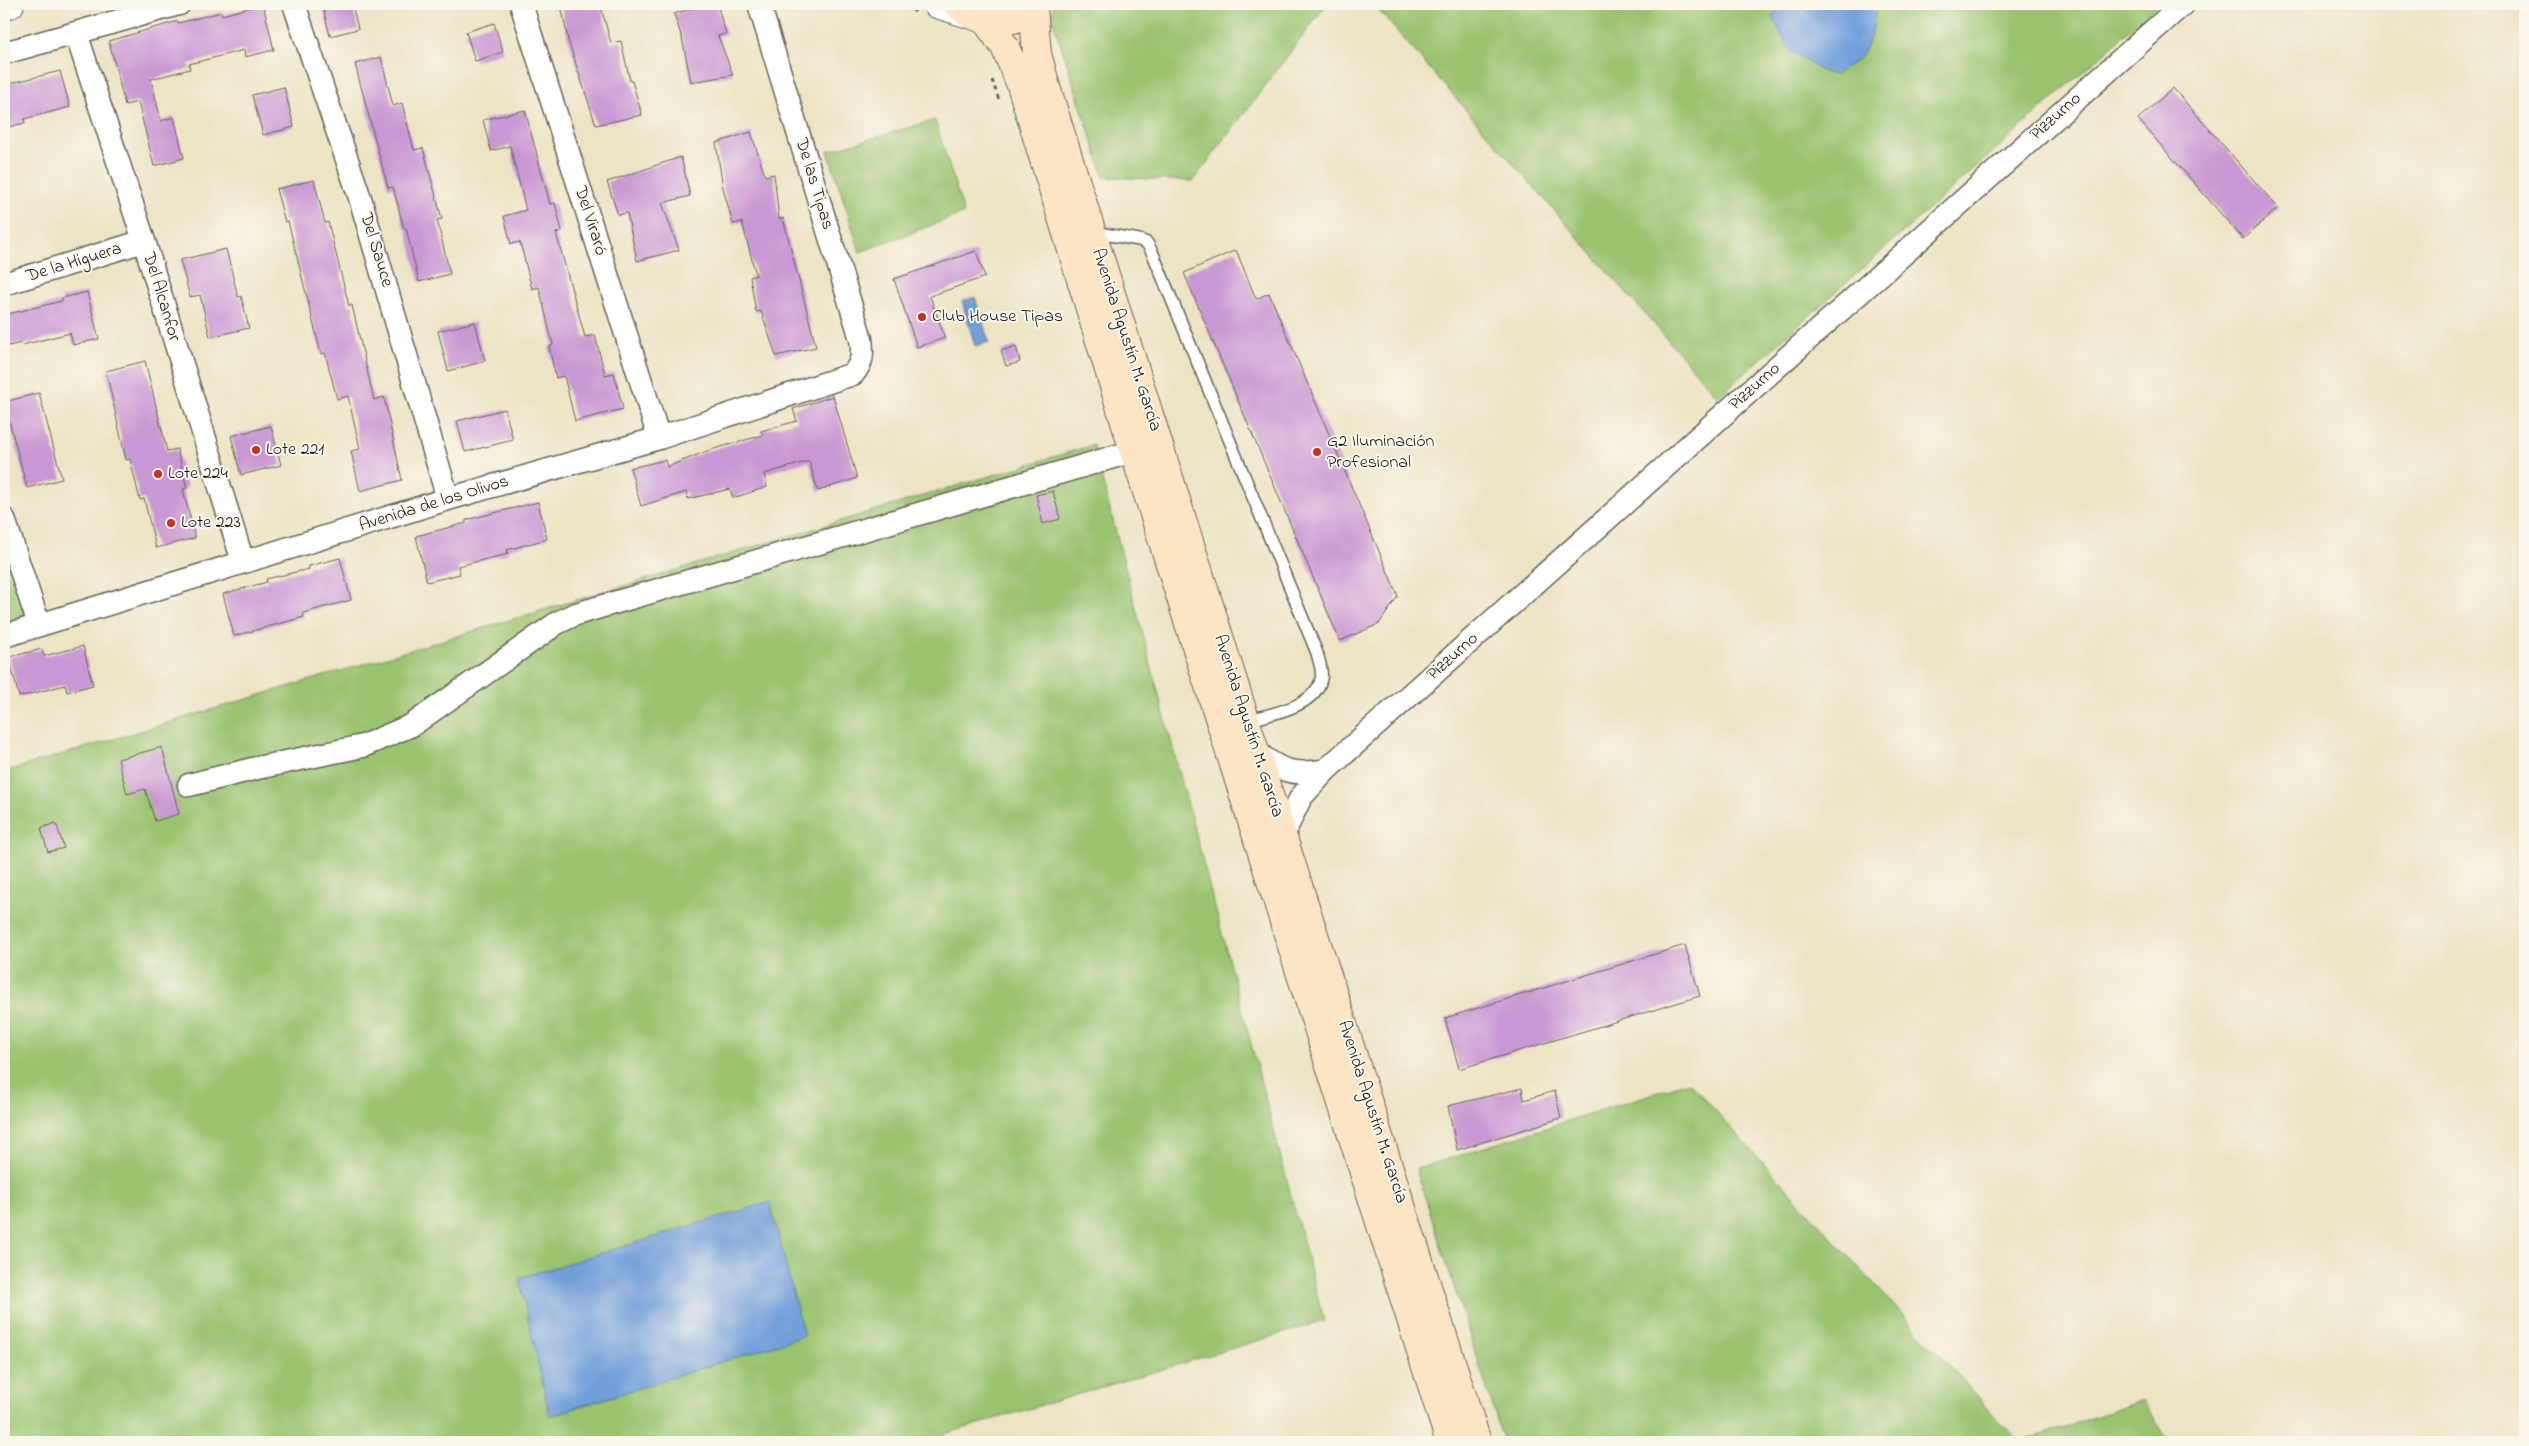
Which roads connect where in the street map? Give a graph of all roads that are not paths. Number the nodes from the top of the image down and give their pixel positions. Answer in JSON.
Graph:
{"nodes":[{"id":1,"x":10,"y":4,"type":"edge"},
{"id":2,"x":179,"y":4,"type":"edge"},
{"id":3,"x":294,"y":4,"type":"edge"},
{"id":4,"x":521,"y":4,"type":"edge"},
{"id":5,"x":759,"y":4,"type":"edge"},
{"id":6,"x":937,"y":4,"type":"edge"},
{"id":7,"x":2183,"y":4,"type":"edge"},
{"id":8,"x":1034,"y":5,"type":"edge"},
{"id":9,"x":4,"y":6,"type":"edge"},
{"id":10,"x":972,"y":13,"type":"edge"},
{"id":11,"x":76,"y":33,"type":"junction"},
{"id":12,"x":4,"y":53,"type":"edge"},
{"id":13,"x":1092,"y":232,"type":"junction"},
{"id":14,"x":144,"y":241,"type":"junction"},
{"id":15,"x":4,"y":284,"type":"edge"},
{"id":16,"x":861,"y":365,"type":"joint"},
{"id":17,"x":659,"y":438,"type":"junction"},
{"id":18,"x":1134,"y":451,"type":"junction"},
{"id":19,"x":448,"y":499,"type":"junction"},
{"id":20,"x":4,"y":520,"type":"edge"},
{"id":21,"x":9,"y":555,"type":"edge"},
{"id":22,"x":243,"y":562,"type":"junction"},
{"id":23,"x":39,"y":625,"type":"junction"},
{"id":24,"x":4,"y":636,"type":"edge"},
{"id":25,"x":1246,"y":721,"type":"junction"},
{"id":26,"x":1256,"y":751,"type":"junction"},
{"id":27,"x":1326,"y":770,"type":"junction"},
{"id":28,"x":189,"y":785,"type":"dead end"},
{"id":29,"x":1283,"y":834,"type":"junction"},
{"id":30,"x":1450,"y":1442,"type":"edge"},
{"id":31,"x":1477,"y":1442,"type":"edge"}],
"edges":[{"from":1,"to":9,"type":"street"},
{"from":2,"to":11,"type":"street"},
{"from":3,"to":19,"type":"street","name":"Del Sauce"},
{"from":4,"to":17,"type":"street","name":"Del Viraró"},
{"from":5,"to":16,"type":"street","name":"De las Tipas"},
{"from":6,"to":10,"type":"street"},
{"from":7,"to":27,"type":"street","name":"Pizzurno"},
{"from":8,"to":10,"type":"main road"},
{"from":8,"to":13,"type":"main road","name":"Avenida Agustín M. García"},
{"from":10,"to":18,"type":"main road","name":"Avenida Agustín M. García"},
{"from":11,"to":12,"type":"street"},
{"from":11,"to":14,"type":"street","name":"Del Alcanfor"},
{"from":13,"to":25,"type":"main road","name":"Avenida Agustín M. García"},
{"from":13,"to":25,"type":"lane"},
{"from":14,"to":15,"type":"street","name":"De la Higuera"},
{"from":14,"to":22,"type":"street","name":"Del Alcanfor"},
{"from":16,"to":17,"type":"street","name":"Avenida de los Olivos"},
{"from":17,"to":19,"type":"street","name":"Avenida de los Olivos"},
{"from":18,"to":28,"type":"street"},
{"from":18,"to":30,"type":"main road","name":"Avenida Agustín M. García"},
{"from":19,"to":22,"type":"street","name":"Avenida de los Olivos"},
{"from":20,"to":21,"type":"street"},
{"from":21,"to":23,"type":"street"},
{"from":22,"to":23,"type":"street","name":"Avenida de los Olivos"},
{"from":23,"to":24,"type":"street","name":"Avenida de los Olivos"},
{"from":25,"to":26,"type":"main road","name":"Avenida Agustín M. García"},
{"from":26,"to":27,"type":"street"},
{"from":26,"to":29,"type":"main road","name":"Avenida Agustín M. García"},
{"from":27,"to":29,"type":"street","name":"Pizzurno"},
{"from":29,"to":31,"type":"main road","name":"Avenida Agustín M. García"}]}
